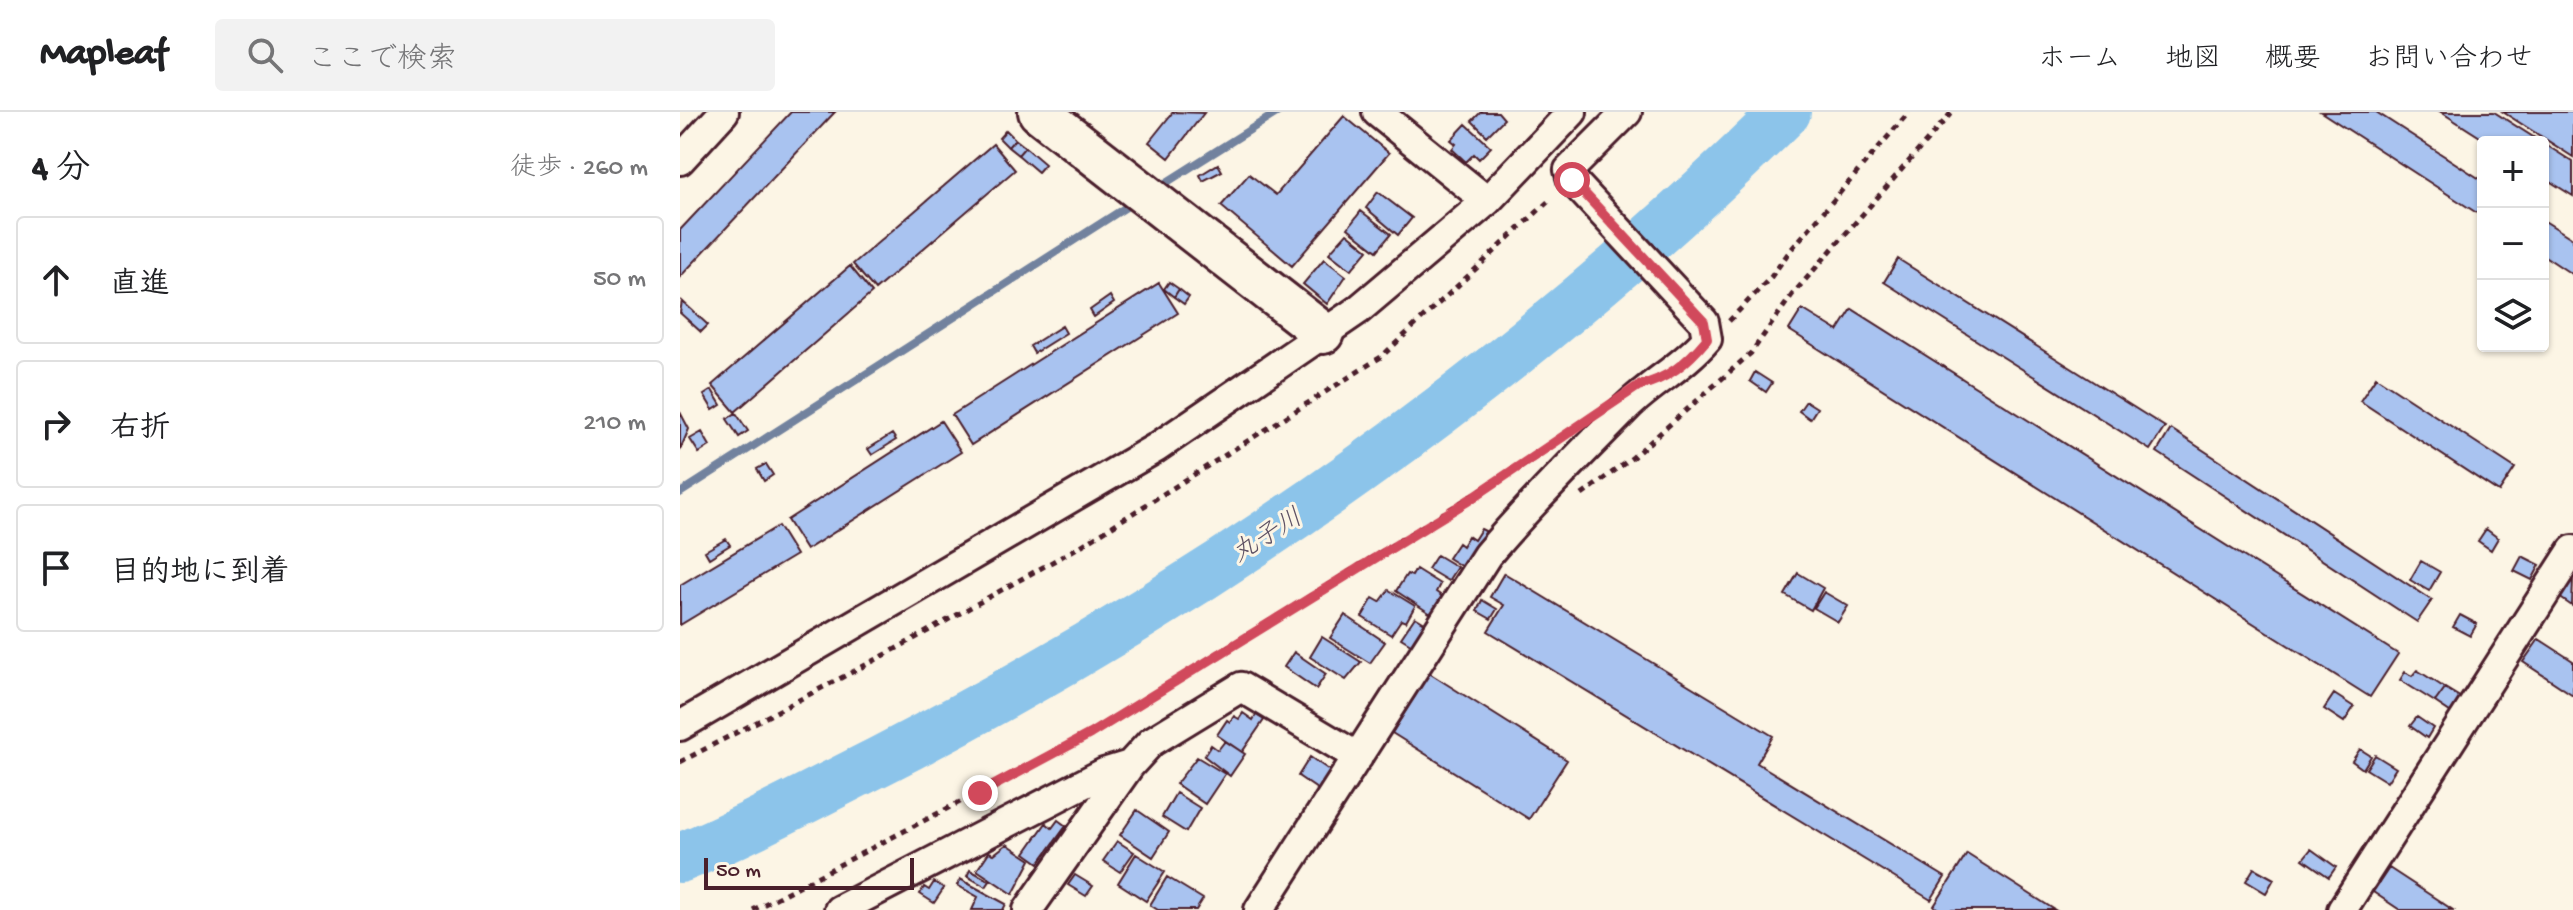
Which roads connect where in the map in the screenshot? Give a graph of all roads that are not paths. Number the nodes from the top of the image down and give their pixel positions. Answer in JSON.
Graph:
{"nodes":[{"id":1,"x":724,"y":112,"type":"edge"},
{"id":2,"x":1039,"y":112,"type":"edge"},
{"id":3,"x":1377,"y":112,"type":"edge"},
{"id":4,"x":1572,"y":112,"type":"edge"},
{"id":5,"x":1627,"y":112,"type":"edge"},
{"id":6,"x":680,"y":160,"type":"edge"},
{"id":7,"x":1487,"y":201,"type":"junction"},
{"id":8,"x":1323,"y":333,"type":"junction"},
{"id":9,"x":2573,"y":550,"type":"edge"},
{"id":10,"x":680,"y":726,"type":"edge"},
{"id":11,"x":1358,"y":757,"type":"junction"},
{"id":12,"x":1130,"y":765,"type":"junction"},
{"id":13,"x":839,"y":910,"type":"edge"},
{"id":14,"x":1028,"y":910,"type":"edge"},
{"id":15,"x":1259,"y":910,"type":"edge"},
{"id":16,"x":2342,"y":910,"type":"edge"}],
"edges":[{"from":1,"to":6,"type":"street"},
{"from":2,"to":8,"type":"street"},
{"from":3,"to":7,"type":"street"},
{"from":4,"to":7,"type":"street"},
{"from":5,"to":11,"type":"street"},
{"from":7,"to":8,"type":"street"},
{"from":8,"to":10,"type":"street"},
{"from":9,"to":16,"type":"street"},
{"from":11,"to":12,"type":"street"},
{"from":11,"to":15,"type":"street"},
{"from":12,"to":13,"type":"street"},
{"from":12,"to":14,"type":"street"}]}
